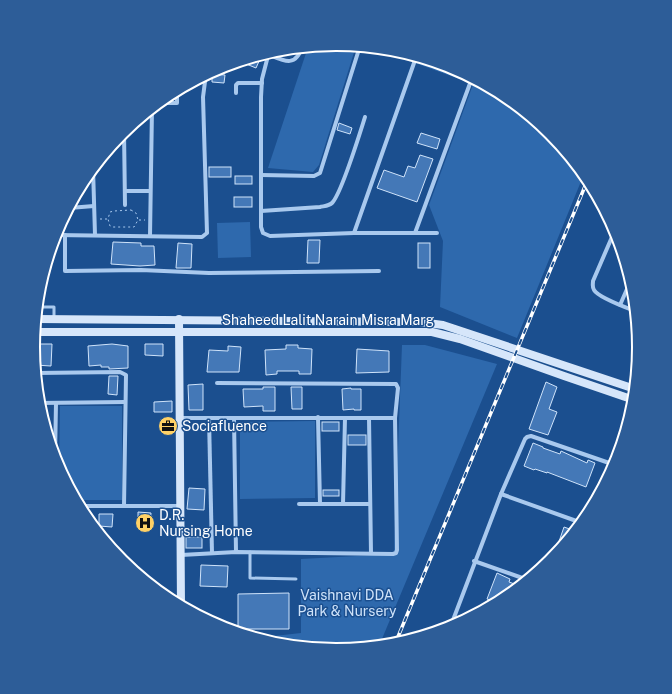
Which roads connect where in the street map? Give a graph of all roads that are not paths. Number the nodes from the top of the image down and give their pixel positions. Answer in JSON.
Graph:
{"nodes":[{"id":1,"x":358,"y":52,"type":"edge"},
{"id":2,"x":299,"y":54,"type":"edge"},
{"id":3,"x":278,"y":57,"type":"edge"},
{"id":4,"x":266,"y":60,"type":"edge"},
{"id":5,"x":414,"y":63,"type":"edge"},
{"id":6,"x":205,"y":82,"type":"edge"},
{"id":7,"x":262,"y":83,"type":"junction"},
{"id":8,"x":470,"y":84,"type":"edge"},
{"id":9,"x":236,"y":93,"type":"dead end"},
{"id":10,"x":177,"y":98,"type":"edge"},
{"id":11,"x":170,"y":103,"type":"edge"},
{"id":12,"x":152,"y":115,"type":"edge"},
{"id":13,"x":365,"y":117,"type":"dead end"},
{"id":14,"x":124,"y":141,"type":"edge"},
{"id":15,"x":261,"y":176,"type":"junction"},
{"id":16,"x":93,"y":178,"type":"edge"},
{"id":17,"x":125,"y":191,"type":"junction"},
{"id":18,"x":150,"y":191,"type":"junction"},
{"id":19,"x":125,"y":205,"type":"dead end"},
{"id":20,"x":94,"y":206,"type":"junction"},
{"id":21,"x":76,"y":207,"type":"edge"},
{"id":22,"x":261,"y":211,"type":"junction"},
{"id":23,"x":354,"y":233,"type":"junction"},
{"id":24,"x":415,"y":233,"type":"junction"},
{"id":25,"x":437,"y":233,"type":"dead end"},
{"id":26,"x":65,"y":235,"type":"joint"},
{"id":27,"x":95,"y":235,"type":"junction"},
{"id":28,"x":150,"y":236,"type":"junction"},
{"id":29,"x":611,"y":240,"type":"edge"},
{"id":30,"x":379,"y":271,"type":"dead end"},
{"id":31,"x":626,"y":291,"type":"edge"},
{"id":32,"x":620,"y":305,"type":"junction"},
{"id":33,"x":43,"y":307,"type":"edge"},
{"id":34,"x":629,"y":308,"type":"edge"},
{"id":35,"x":42,"y":319,"type":"edge"},
{"id":36,"x":54,"y":319,"type":"junction"},
{"id":37,"x":179,"y":319,"type":"junction"},
{"id":38,"x":41,"y":332,"type":"edge"},
{"id":39,"x":179,"y":333,"type":"junction"},
{"id":40,"x":42,"y":373,"type":"edge"},
{"id":41,"x":217,"y":383,"type":"dead end"},
{"id":42,"x":629,"y":387,"type":"edge"},
{"id":43,"x":627,"y":398,"type":"edge"},
{"id":44,"x":125,"y":402,"type":"junction"},
{"id":45,"x":46,"y":403,"type":"edge"},
{"id":46,"x":56,"y":403,"type":"junction"},
{"id":47,"x":318,"y":417,"type":"junction"},
{"id":48,"x":179,"y":418,"type":"junction"},
{"id":49,"x":209,"y":418,"type":"junction"},
{"id":50,"x":234,"y":418,"type":"junction"},
{"id":51,"x":345,"y":418,"type":"junction"},
{"id":52,"x":369,"y":418,"type":"junction"},
{"id":53,"x":395,"y":418,"type":"junction"},
{"id":54,"x":55,"y":440,"type":"edge"},
{"id":55,"x":608,"y":463,"type":"edge"},
{"id":56,"x":500,"y":494,"type":"junction"},
{"id":57,"x":299,"y":504,"type":"dead end"},
{"id":58,"x":320,"y":504,"type":"junction"},
{"id":59,"x":343,"y":504,"type":"junction"},
{"id":60,"x":369,"y":504,"type":"junction"},
{"id":61,"x":87,"y":506,"type":"edge"},
{"id":62,"x":124,"y":506,"type":"junction"},
{"id":63,"x":180,"y":506,"type":"junction"},
{"id":64,"x":575,"y":521,"type":"edge"},
{"id":65,"x":236,"y":552,"type":"junction"},
{"id":66,"x":250,"y":552,"type":"junction"},
{"id":67,"x":371,"y":553,"type":"junction"},
{"id":68,"x":212,"y":554,"type":"junction"},
{"id":69,"x":181,"y":555,"type":"junction"},
{"id":70,"x":474,"y":561,"type":"junction"},
{"id":71,"x":521,"y":578,"type":"edge"},
{"id":72,"x":296,"y":579,"type":"dead end"},
{"id":73,"x":181,"y":599,"type":"edge"},
{"id":74,"x":455,"y":617,"type":"edge"}],
"edges":[{"from":1,"to":15,"type":"street"},
{"from":2,"to":3,"type":"street"},
{"from":4,"to":7,"type":"street"},
{"from":5,"to":23,"type":"street"},
{"from":6,"to":28,"type":"street"},
{"from":7,"to":9,"type":"street"},
{"from":7,"to":15,"type":"street"},
{"from":8,"to":24,"type":"street"},
{"from":10,"to":11,"type":"street"},
{"from":12,"to":18,"type":"street"},
{"from":13,"to":22,"type":"street"},
{"from":14,"to":17,"type":"street"},
{"from":15,"to":22,"type":"street"},
{"from":16,"to":20,"type":"street"},
{"from":17,"to":18,"type":"street"},
{"from":17,"to":19,"type":"street"},
{"from":18,"to":28,"type":"street"},
{"from":20,"to":21,"type":"street"},
{"from":20,"to":27,"type":"street"},
{"from":22,"to":23,"type":"street"},
{"from":23,"to":24,"type":"street"},
{"from":24,"to":25,"type":"street"},
{"from":26,"to":27,"type":"street"},
{"from":26,"to":30,"type":"street"},
{"from":27,"to":28,"type":"street"},
{"from":29,"to":32,"type":"street"},
{"from":31,"to":32,"type":"street"},
{"from":32,"to":34,"type":"street"},
{"from":33,"to":36,"type":"lane"},
{"from":35,"to":36,"type":"street","name":"Shaheed Lalit Narain Misra Marg"},
{"from":36,"to":37,"type":"street","name":"Shaheed Lalit Narain Misra Marg"},
{"from":37,"to":39,"type":"street"},
{"from":37,"to":42,"type":"street","name":"Shaheed Lalit Narain Misra Marg"},
{"from":38,"to":39,"type":"street","name":"Shaheed Lalit Narain Misra Marg"},
{"from":39,"to":43,"type":"street","name":"Shaheed Lalit Narain Misra Marg"},
{"from":39,"to":48,"type":"street"},
{"from":40,"to":44,"type":"street"},
{"from":41,"to":53,"type":"street"},
{"from":44,"to":46,"type":"street"},
{"from":44,"to":62,"type":"street"},
{"from":45,"to":46,"type":"street"},
{"from":46,"to":54,"type":"street"},
{"from":47,"to":50,"type":"street"},
{"from":47,"to":51,"type":"street"},
{"from":47,"to":58,"type":"street"},
{"from":48,"to":49,"type":"street"},
{"from":48,"to":63,"type":"street"},
{"from":49,"to":50,"type":"street"},
{"from":49,"to":68,"type":"street"},
{"from":50,"to":65,"type":"street"},
{"from":51,"to":52,"type":"street"},
{"from":51,"to":59,"type":"street"},
{"from":52,"to":53,"type":"street"},
{"from":52,"to":60,"type":"street"},
{"from":53,"to":67,"type":"street"},
{"from":55,"to":56,"type":"street"},
{"from":56,"to":64,"type":"street"},
{"from":56,"to":70,"type":"street"},
{"from":57,"to":58,"type":"street"},
{"from":58,"to":59,"type":"street"},
{"from":59,"to":60,"type":"street"},
{"from":60,"to":67,"type":"street"},
{"from":61,"to":62,"type":"street"},
{"from":62,"to":63,"type":"street"},
{"from":63,"to":69,"type":"street"},
{"from":65,"to":66,"type":"street"},
{"from":65,"to":68,"type":"street"},
{"from":66,"to":67,"type":"street"},
{"from":66,"to":72,"type":"lane"},
{"from":68,"to":69,"type":"street"},
{"from":69,"to":73,"type":"street"},
{"from":70,"to":71,"type":"street"},
{"from":70,"to":74,"type":"street"}]}
